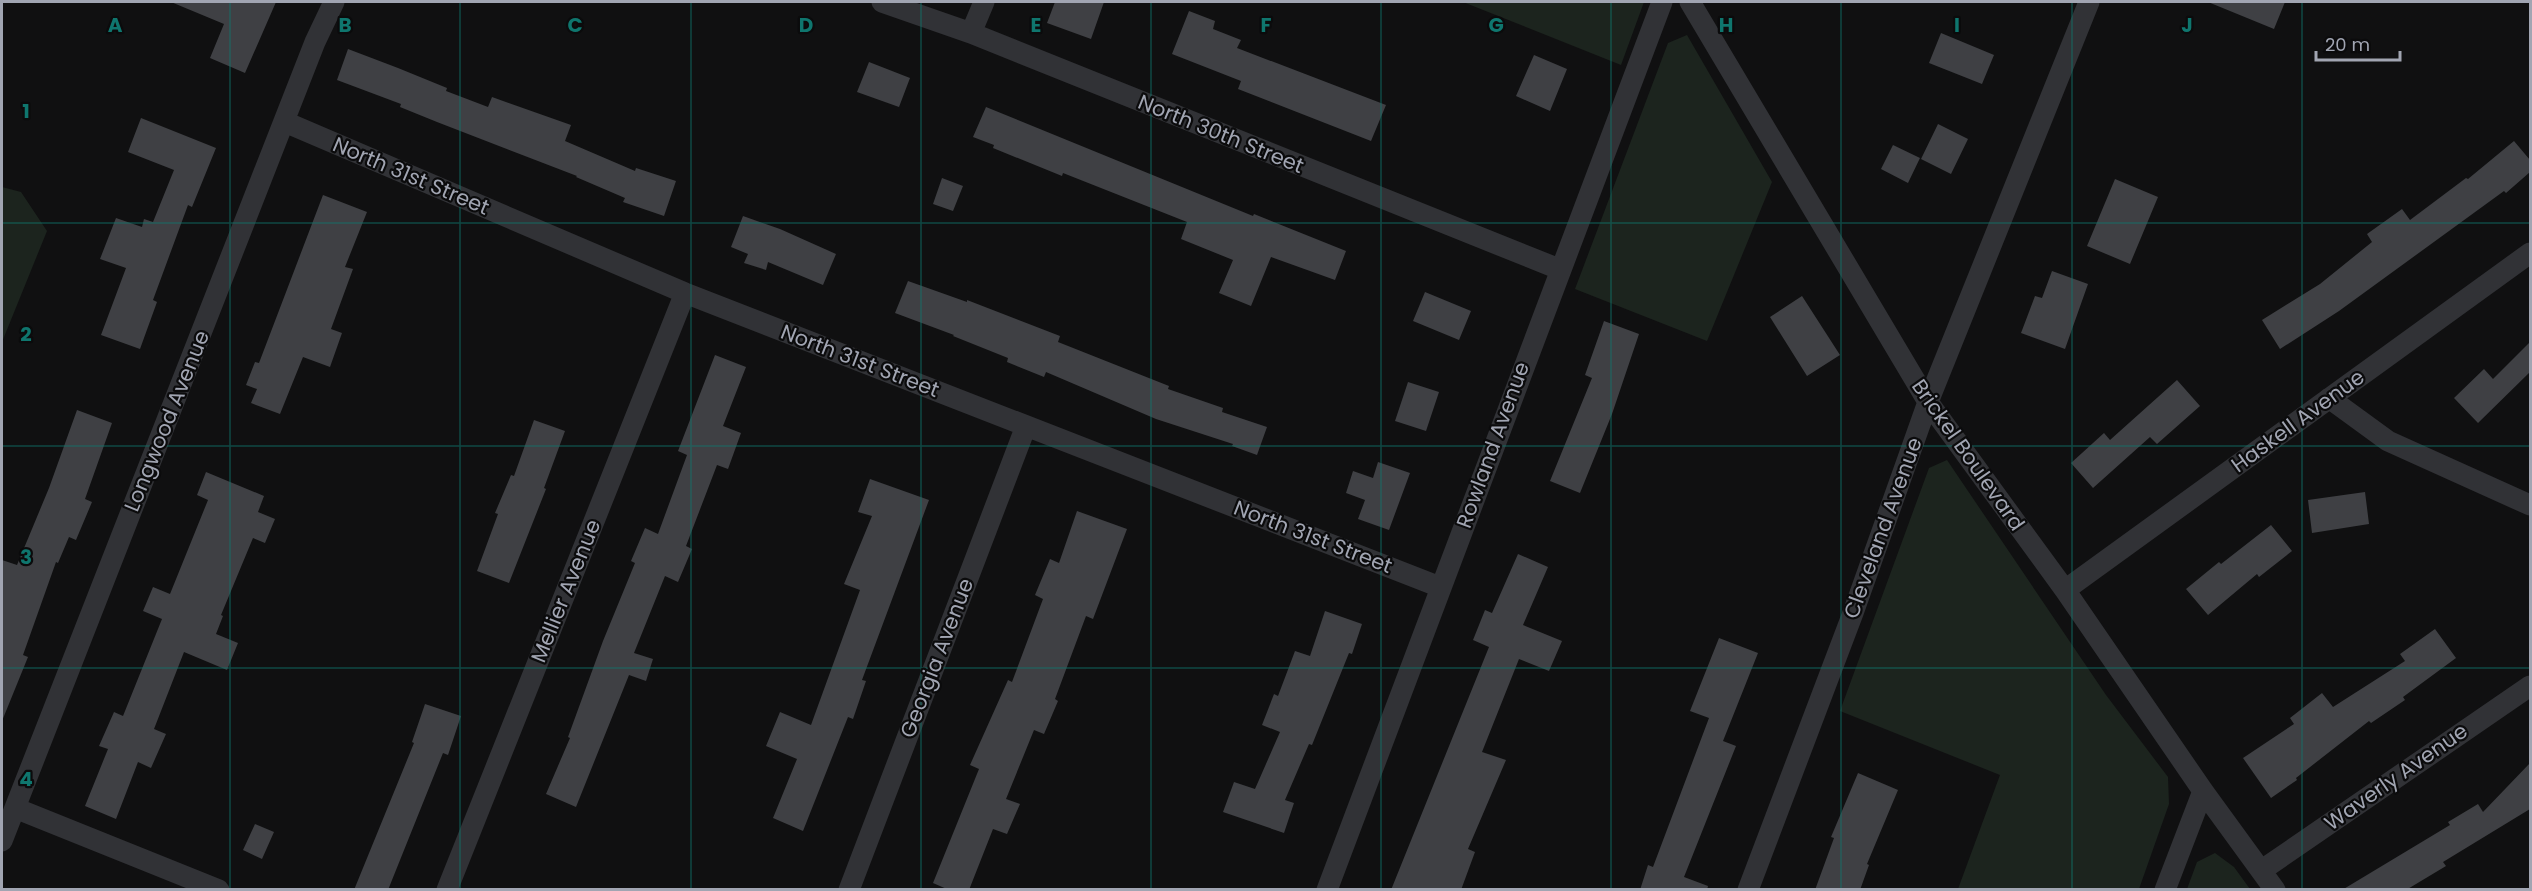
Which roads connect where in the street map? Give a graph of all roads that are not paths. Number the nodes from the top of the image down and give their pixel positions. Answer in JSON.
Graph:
{"nodes":[{"id":1,"x":334,"y":2,"type":"edge"},
{"id":2,"x":882,"y":2,"type":"edge"},
{"id":3,"x":984,"y":2,"type":"edge"},
{"id":4,"x":1662,"y":2,"type":"edge"},
{"id":5,"x":1690,"y":2,"type":"edge"},
{"id":6,"x":2090,"y":2,"type":"edge"},
{"id":7,"x":971,"y":33,"type":"junction"},
{"id":8,"x":285,"y":122,"type":"junction"},
{"id":9,"x":2530,"y":253,"type":"edge"},
{"id":10,"x":1559,"y":269,"type":"junction"},
{"id":11,"x":685,"y":293,"type":"junction"},
{"id":12,"x":2329,"y":398,"type":"junction"},
{"id":13,"x":1928,"y":402,"type":"junction"},
{"id":14,"x":1026,"y":426,"type":"junction"},
{"id":15,"x":2530,"y":506,"type":"edge"},
{"id":16,"x":1440,"y":587,"type":"junction"},
{"id":17,"x":2065,"y":590,"type":"junction"},
{"id":18,"x":2530,"y":686,"type":"edge"},
{"id":19,"x":2204,"y":791,"type":"junction"},
{"id":20,"x":15,"y":807,"type":"junction"},
{"id":21,"x":2,"y":841,"type":"edge"},
{"id":22,"x":2262,"y":870,"type":"junction"},
{"id":23,"x":219,"y":890,"type":"edge"},
{"id":24,"x":447,"y":890,"type":"edge"},
{"id":25,"x":849,"y":890,"type":"edge"},
{"id":26,"x":1327,"y":890,"type":"edge"},
{"id":27,"x":1749,"y":890,"type":"edge"},
{"id":28,"x":2165,"y":890,"type":"edge"},
{"id":29,"x":2275,"y":890,"type":"edge"}],
"edges":[{"from":1,"to":8,"type":"street","name":"Longwood Avenue"},
{"from":2,"to":7,"type":"street","name":"North 30th Street"},
{"from":3,"to":7,"type":"street"},
{"from":4,"to":10,"type":"street","name":"Rowland Avenue"},
{"from":5,"to":13,"type":"street","name":"Brickel Boulevard"},
{"from":6,"to":13,"type":"street","name":"Cleveland Avenue"},
{"from":7,"to":10,"type":"street","name":"North 30th Street"},
{"from":8,"to":11,"type":"street","name":"North 31st Street"},
{"from":8,"to":20,"type":"street","name":"Longwood Avenue"},
{"from":9,"to":12,"type":"street","name":"Haskell Avenue"},
{"from":10,"to":16,"type":"street","name":"Rowland Avenue"},
{"from":11,"to":14,"type":"street","name":"North 31st Street"},
{"from":11,"to":24,"type":"street","name":"Mellier Avenue"},
{"from":12,"to":15,"type":"street"},
{"from":12,"to":17,"type":"street","name":"Haskell Avenue"},
{"from":13,"to":17,"type":"street","name":"Brickel Boulevard"},
{"from":13,"to":27,"type":"street","name":"Cleveland Avenue"},
{"from":14,"to":16,"type":"street","name":"North 31st Street"},
{"from":14,"to":25,"type":"street","name":"Georgia Avenue"},
{"from":16,"to":26,"type":"street","name":"Rowland Avenue"},
{"from":17,"to":19,"type":"street","name":"Brickel Boulevard"},
{"from":18,"to":22,"type":"street","name":"Waverly Avenue"},
{"from":19,"to":22,"type":"street","name":"Brickel Boulevard"},
{"from":19,"to":28,"type":"street"},
{"from":20,"to":21,"type":"street","name":"Longwood Avenue"},
{"from":20,"to":23,"type":"street"},
{"from":22,"to":29,"type":"street","name":"Brickel Boulevard"}]}
